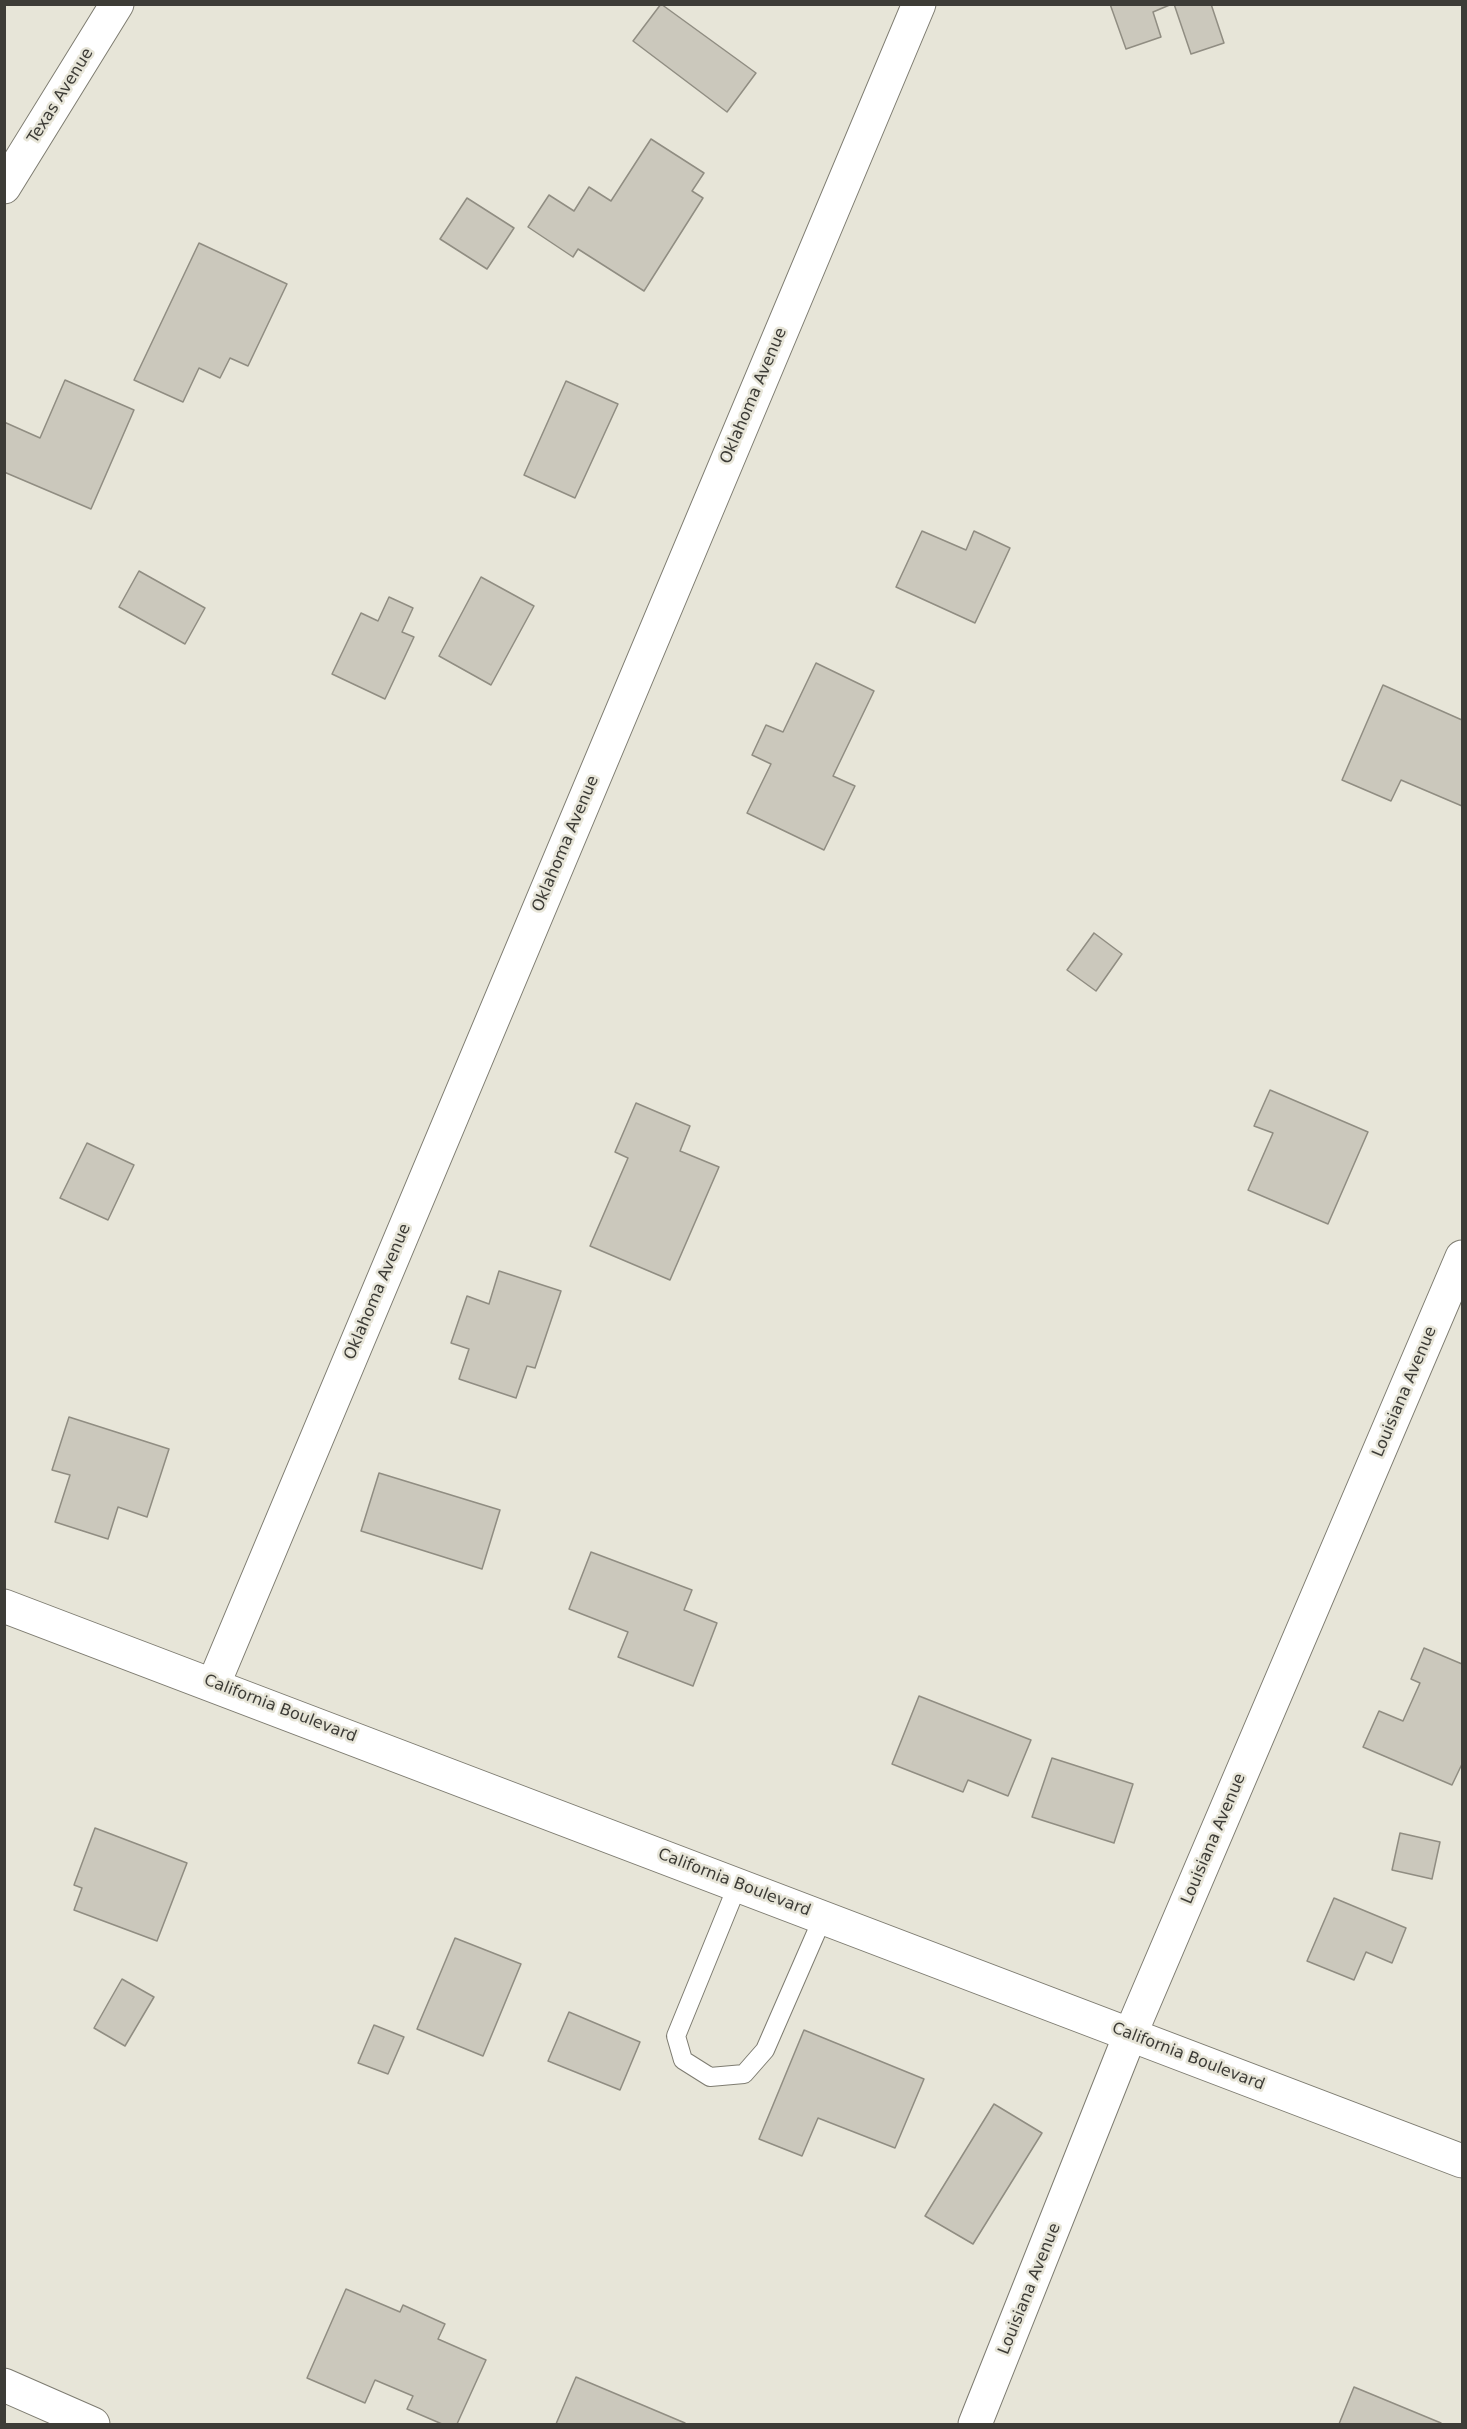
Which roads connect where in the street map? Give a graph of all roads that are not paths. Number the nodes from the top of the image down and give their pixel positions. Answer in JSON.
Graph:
{"nodes":[{"id":1,"x":117,"y":4,"type":"edge"},
{"id":2,"x":919,"y":4,"type":"edge"},
{"id":3,"x":4,"y":187,"type":"edge"},
{"id":4,"x":1462,"y":1257,"type":"edge"},
{"id":5,"x":4,"y":1606,"type":"edge"},
{"id":6,"x":213,"y":1683,"type":"junction"},
{"id":7,"x":738,"y":1884,"type":"junction"},
{"id":8,"x":823,"y":1917,"type":"junction"},
{"id":9,"x":1130,"y":2035,"type":"junction"},
{"id":10,"x":1462,"y":2161,"type":"edge"},
{"id":11,"x":4,"y":2385,"type":"edge"},
{"id":12,"x":80,"y":2422,"type":"edge"},
{"id":13,"x":975,"y":2424,"type":"edge"}],
"edges":[{"from":1,"to":3,"type":"street","name":"Texas Avenue"},
{"from":2,"to":6,"type":"street","name":"Oklahoma Avenue"},
{"from":4,"to":9,"type":"street","name":"Louisiana Avenue"},
{"from":5,"to":6,"type":"street","name":"California Boulevard"},
{"from":6,"to":7,"type":"street","name":"California Boulevard"},
{"from":7,"to":8,"type":"street","name":"California Boulevard"},
{"from":7,"to":8,"type":"lane"},
{"from":8,"to":9,"type":"street","name":"California Boulevard"},
{"from":9,"to":10,"type":"street","name":"California Boulevard"},
{"from":9,"to":13,"type":"street","name":"Louisiana Avenue"},
{"from":11,"to":12,"type":"street"}]}
